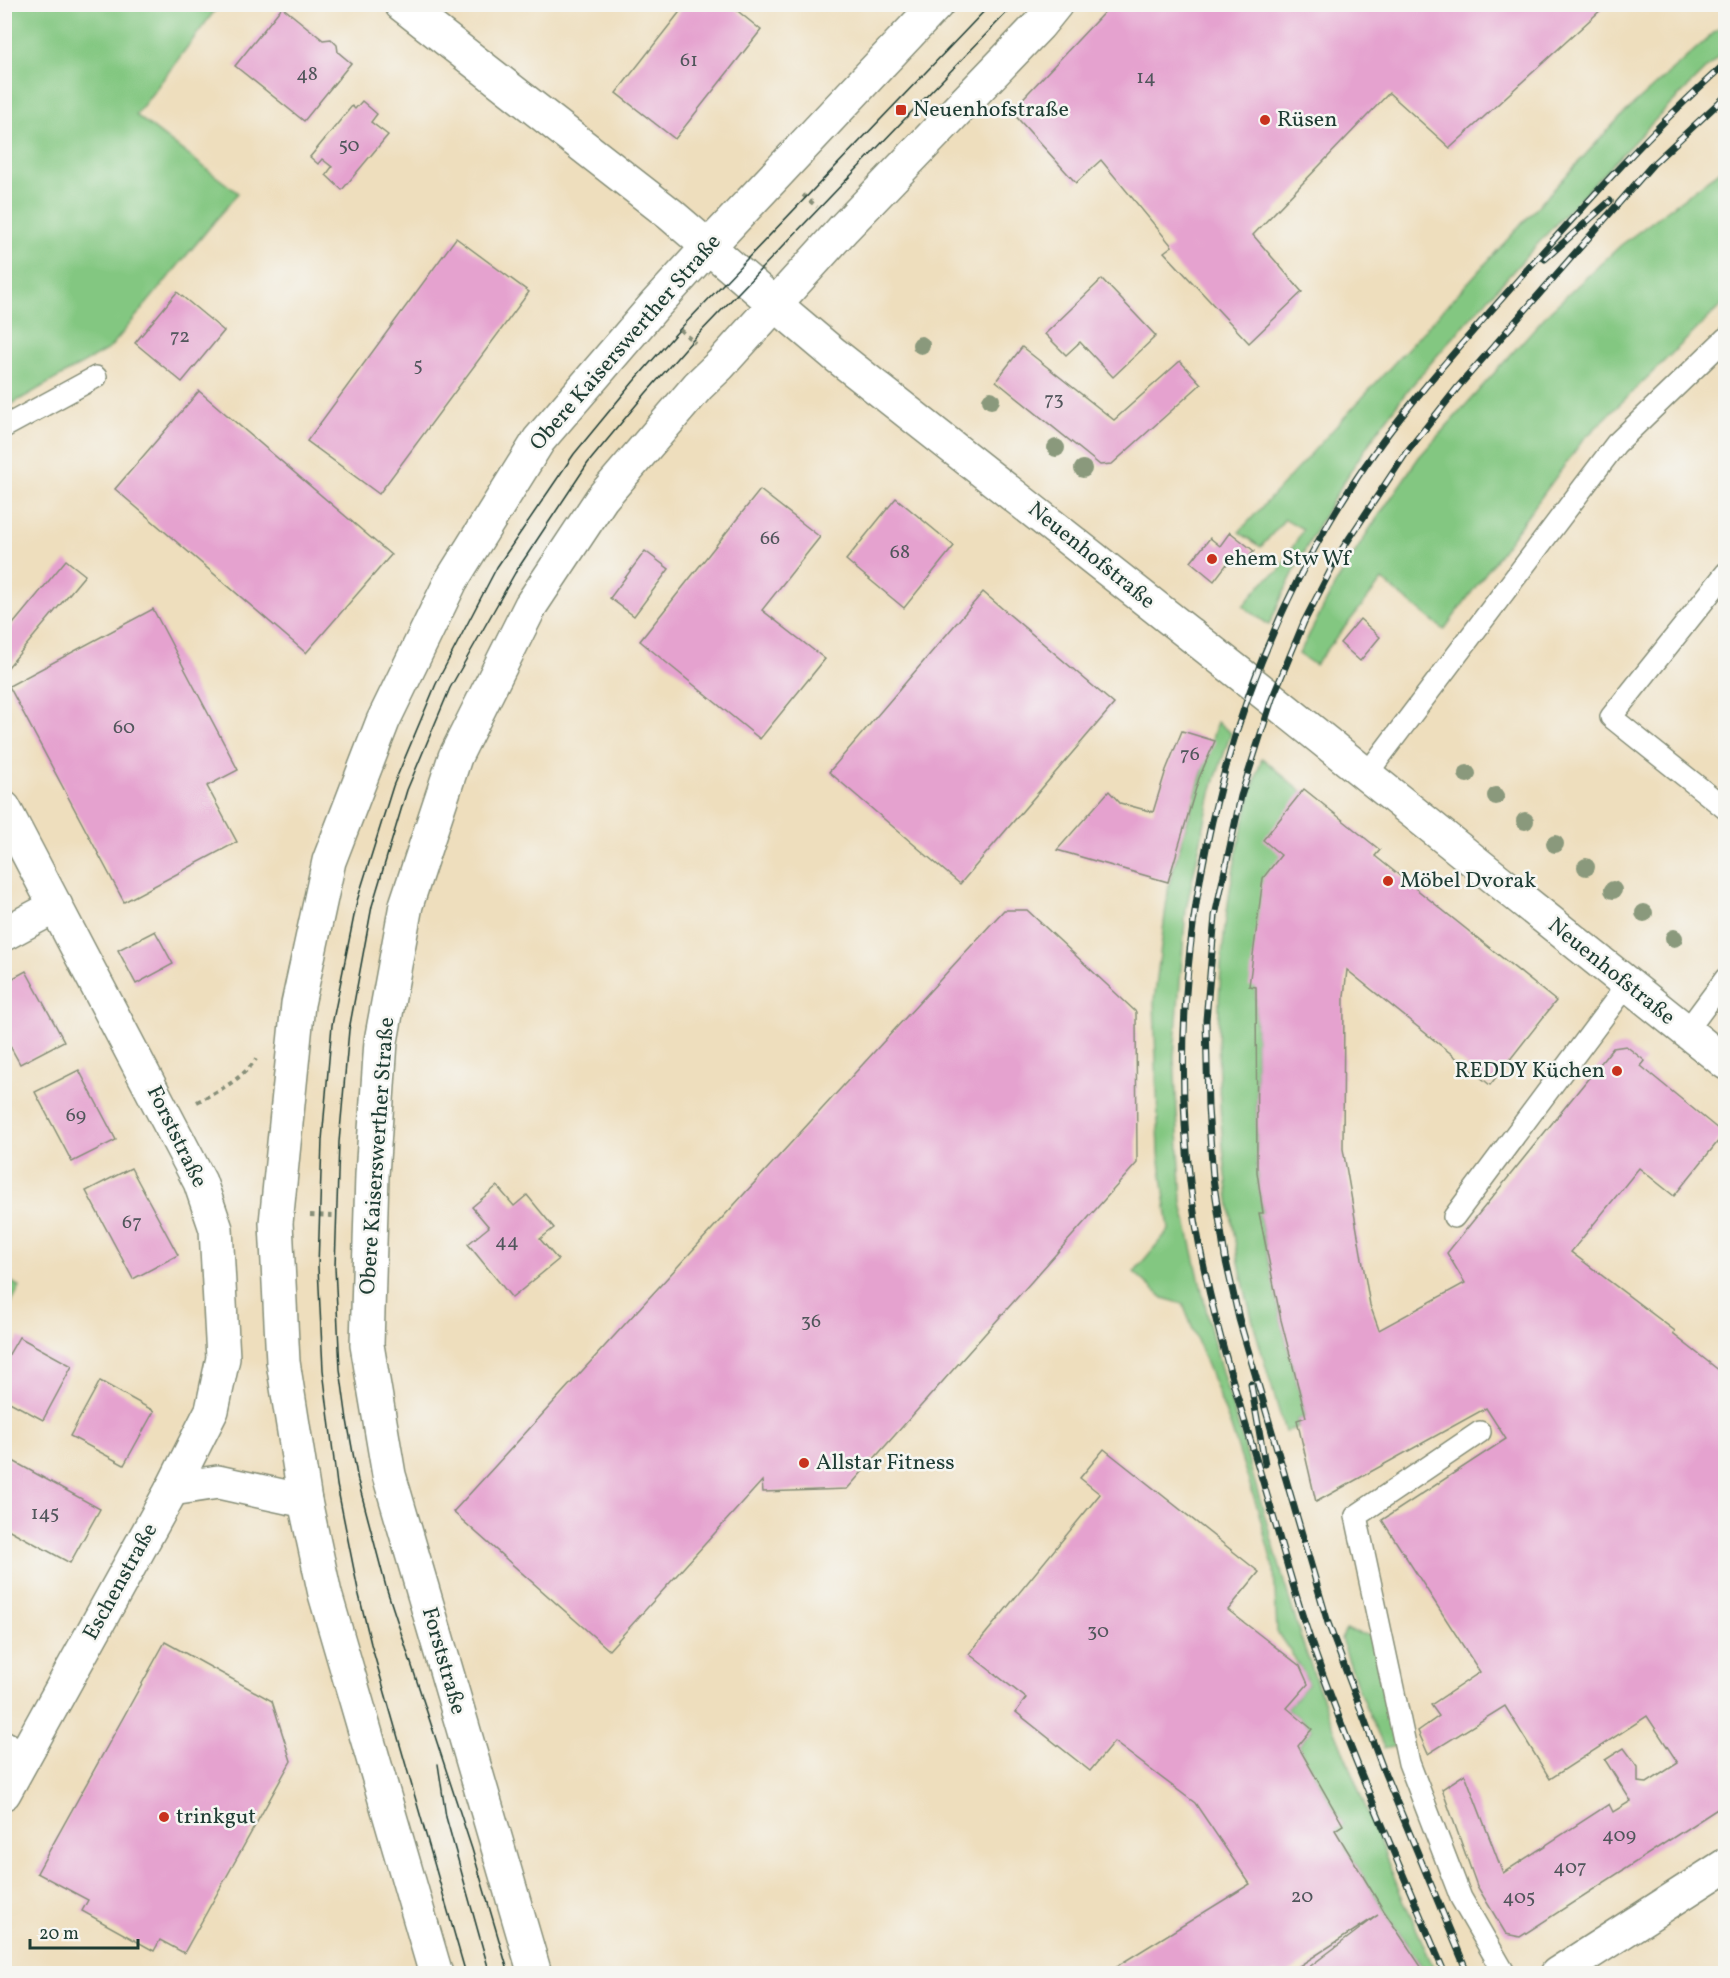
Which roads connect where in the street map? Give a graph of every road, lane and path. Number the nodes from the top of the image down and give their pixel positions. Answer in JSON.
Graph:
{"nodes":[{"id":1,"x":401,"y":4,"type":"edge"},
{"id":2,"x":937,"y":4,"type":"edge"},
{"id":3,"x":1056,"y":4,"type":"edge"},
{"id":4,"x":802,"y":194,"type":"dead end"},
{"id":5,"x":824,"y":213,"type":"dead end"},
{"id":6,"x":709,"y":246,"type":"junction"},
{"id":7,"x":776,"y":304,"type":"junction"},
{"id":8,"x":655,"y":305,"type":"junction"},
{"id":9,"x":1725,"y":338,"type":"edge"},
{"id":10,"x":720,"y":365,"type":"junction"},
{"id":11,"x":96,"y":377,"type":"dead end"},
{"id":12,"x":4,"y":427,"type":"edge"},
{"id":13,"x":1725,"y":574,"type":"edge"},
{"id":14,"x":1366,"y":775,"type":"junction"},
{"id":15,"x":4,"y":808,"type":"edge"},
{"id":16,"x":1725,"y":809,"type":"edge"},
{"id":17,"x":56,"y":906,"type":"junction"},
{"id":18,"x":4,"y":934,"type":"edge"},
{"id":19,"x":1725,"y":978,"type":"edge"},
{"id":20,"x":1627,"y":985,"type":"junction"},
{"id":21,"x":1686,"y":1032,"type":"junction"},
{"id":22,"x":257,"y":1057,"type":"dead end"},
{"id":23,"x":1725,"y":1063,"type":"edge"},
{"id":24,"x":167,"y":1118,"type":"junction"},
{"id":25,"x":303,"y":1215,"type":"dead end"},
{"id":26,"x":342,"y":1217,"type":"dead end"},
{"id":27,"x":1454,"y":1217,"type":"dead end"},
{"id":28,"x":367,"y":1345,"type":"joint"},
{"id":29,"x":1479,"y":1432,"type":"dead end"},
{"id":30,"x":172,"y":1489,"type":"junction"},
{"id":31,"x":305,"y":1501,"type":"junction"},
{"id":32,"x":16,"y":1747,"type":"edge"},
{"id":33,"x":4,"y":1793,"type":"edge"},
{"id":34,"x":1725,"y":1865,"type":"edge"},
{"id":35,"x":436,"y":1974,"type":"edge"},
{"id":36,"x":535,"y":1974,"type":"edge"},
{"id":37,"x":1505,"y":1974,"type":"edge"},
{"id":38,"x":1557,"y":1974,"type":"edge"}],
"edges":[{"from":1,"to":6,"type":"street","name":"Neuenhofstraße"},
{"from":2,"to":6,"type":"street","name":"Obere Kaiserswerther Straße"},
{"from":3,"to":7,"type":"street","name":"Obere Kaiserswerther Straße"},
{"from":4,"to":5,"type":"path"},
{"from":6,"to":7,"type":"street","name":"Neuenhofstraße"},
{"from":6,"to":8,"type":"street","name":"Obere Kaiserswerther Straße"},
{"from":7,"to":10,"type":"street","name":"Obere Kaiserswerther Straße"},
{"from":7,"to":14,"type":"street","name":"Neuenhofstraße"},
{"from":8,"to":10,"type":"path"},
{"from":8,"to":31,"type":"street","name":"Obere Kaiserswerther Straße"},
{"from":9,"to":14,"type":"lane"},
{"from":10,"to":28,"type":"street","name":"Obere Kaiserswerther Straße"},
{"from":11,"to":12,"type":"lane"},
{"from":13,"to":16,"type":"lane"},
{"from":14,"to":20,"type":"street","name":"Neuenhofstraße"},
{"from":15,"to":17,"type":"street","name":"Forststraße"},
{"from":17,"to":18,"type":"street"},
{"from":17,"to":24,"type":"street","name":"Forststraße"},
{"from":19,"to":21,"type":"lane"},
{"from":20,"to":21,"type":"street","name":"Neuenhofstraße"},
{"from":20,"to":27,"type":"lane"},
{"from":21,"to":23,"type":"street","name":"Neuenhofstraße"},
{"from":22,"to":24,"type":"path"},
{"from":24,"to":30,"type":"street","name":"Forststraße"},
{"from":25,"to":26,"type":"path"},
{"from":28,"to":36,"type":"street","name":"Forststraße"},
{"from":29,"to":37,"type":"lane"},
{"from":30,"to":31,"type":"street"},
{"from":30,"to":32,"type":"street","name":"Eschenstraße"},
{"from":31,"to":35,"type":"street"},
{"from":32,"to":33,"type":"street","name":"Eschenstraße"},
{"from":34,"to":38,"type":"street"}]}
